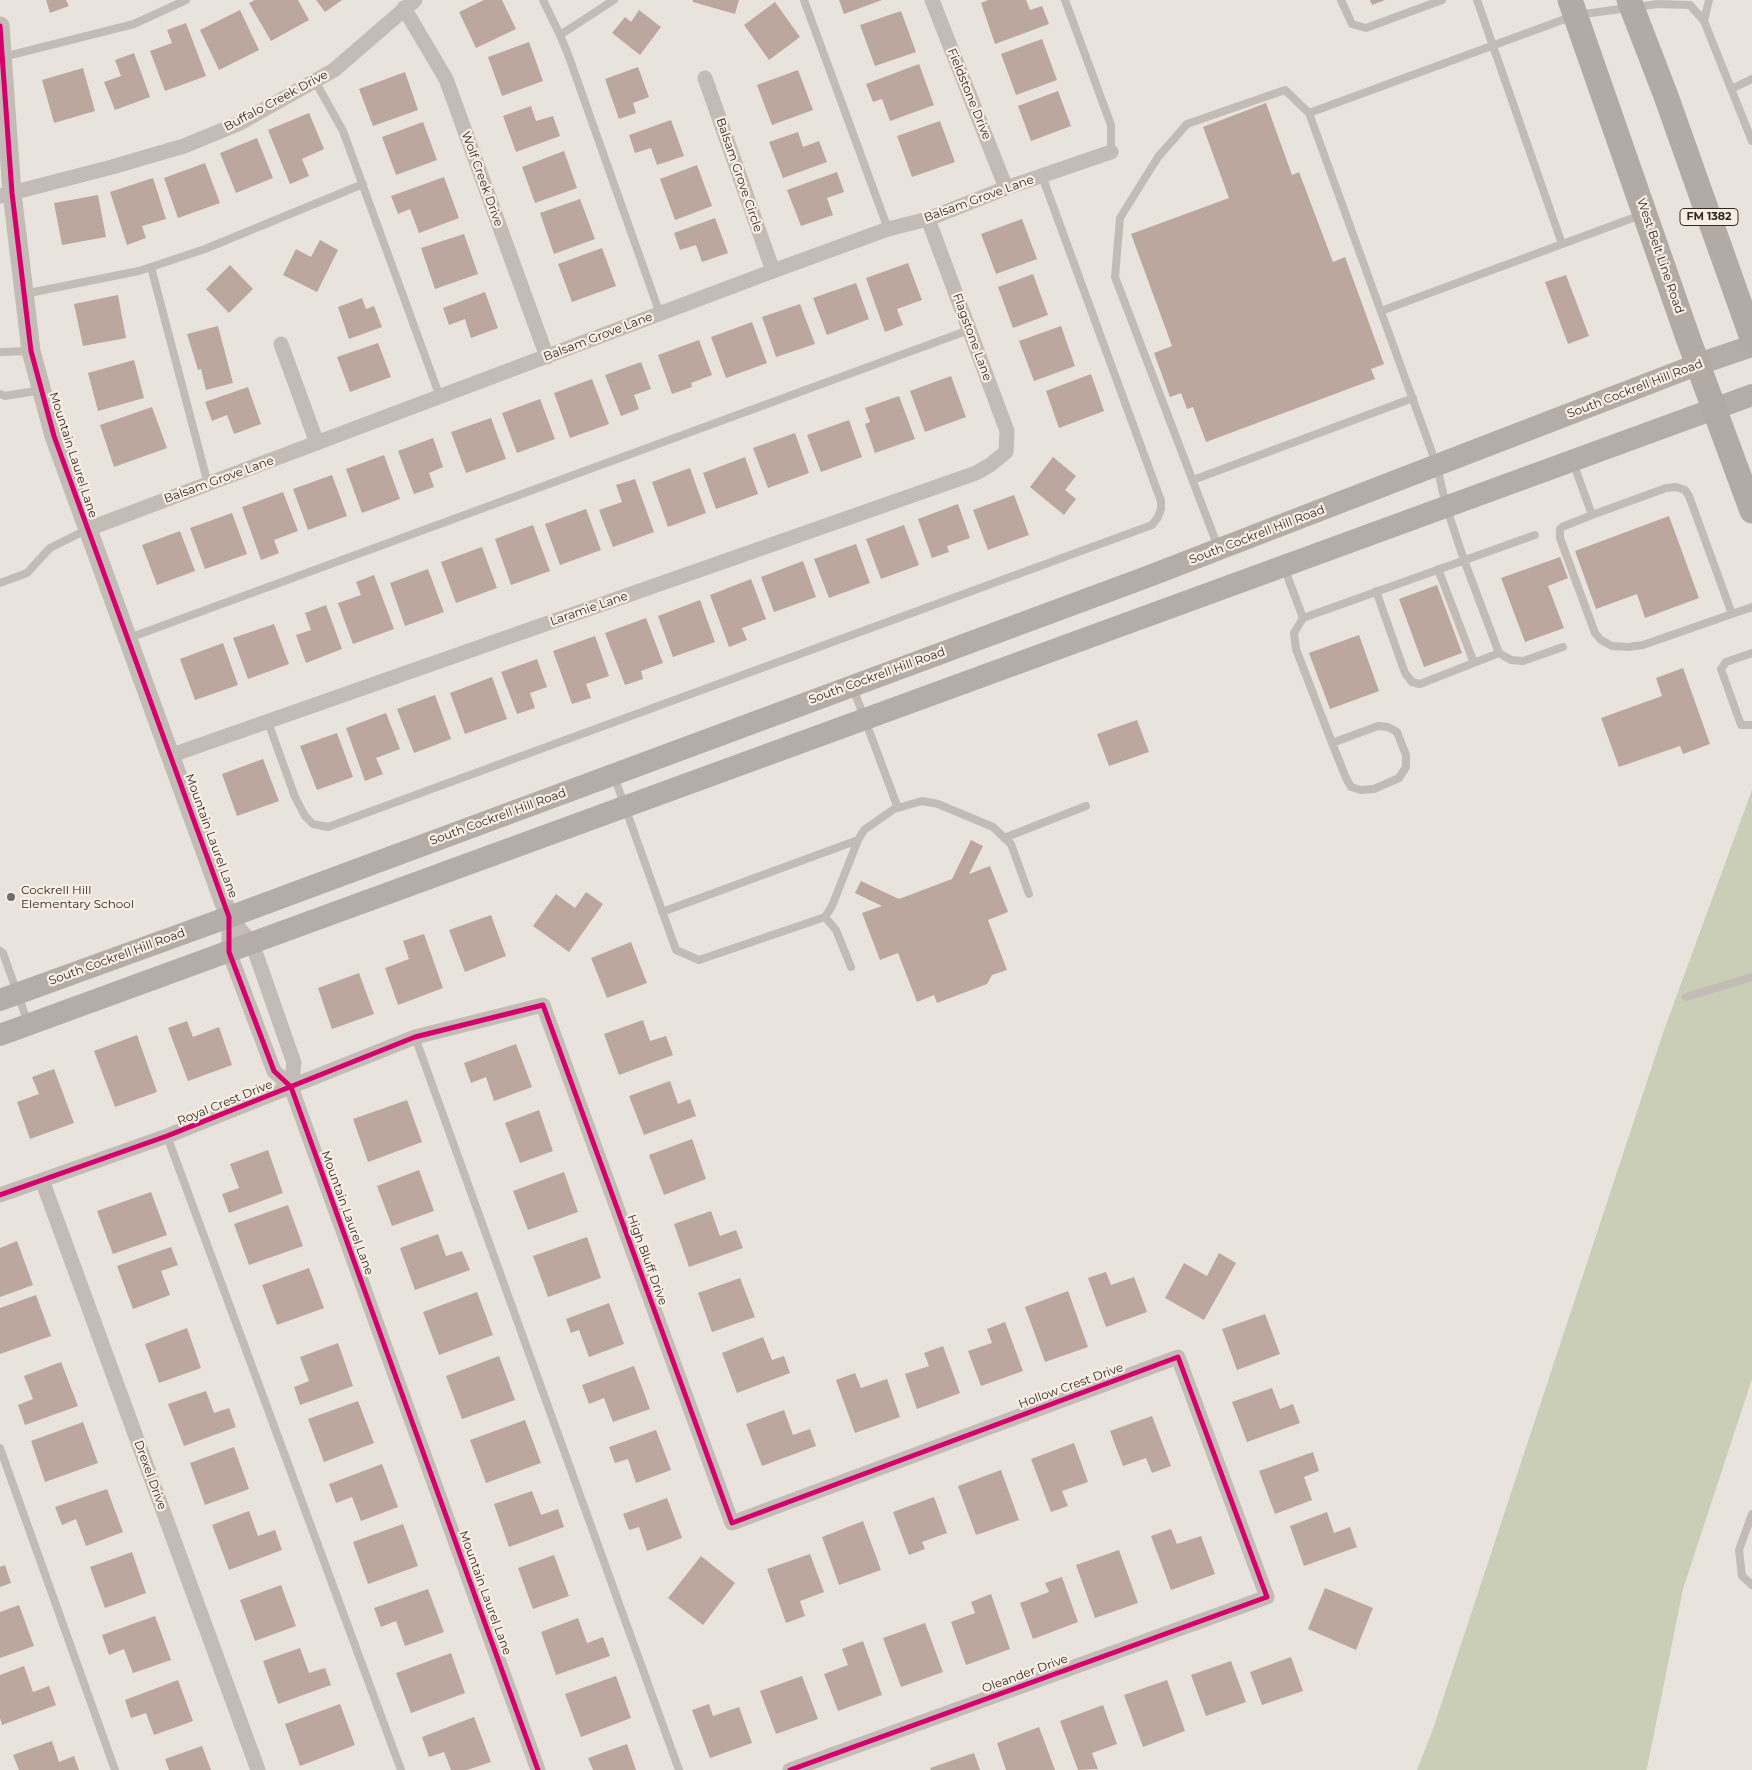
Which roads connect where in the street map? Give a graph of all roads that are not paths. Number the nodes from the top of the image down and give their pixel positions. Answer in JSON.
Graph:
{"nodes":[{"id":1,"x":186,"y":0,"type":"edge"},
{"id":2,"x":542,"y":0,"type":"edge"},
{"id":3,"x":614,"y":0,"type":"edge"},
{"id":4,"x":804,"y":0,"type":"edge"},
{"id":5,"x":932,"y":0,"type":"edge"},
{"id":6,"x":1065,"y":0,"type":"edge"},
{"id":7,"x":1342,"y":0,"type":"edge"},
{"id":8,"x":1442,"y":0,"type":"edge"},
{"id":9,"x":1477,"y":0,"type":"edge"},
{"id":10,"x":1708,"y":0,"type":"edge"},
{"id":11,"x":409,"y":4,"type":"edge"},
{"id":12,"x":1630,"y":4,"type":"edge"},
{"id":13,"x":1573,"y":7,"type":"edge"},
{"id":14,"x":1704,"y":22,"type":"junction"},
{"id":15,"x":0,"y":26,"type":"edge"},
{"id":16,"x":560,"y":35,"type":"junction"},
{"id":17,"x":1492,"y":45,"type":"junction"},
{"id":18,"x":1,"y":58,"type":"edge"},
{"id":19,"x":705,"y":78,"type":"dead end"},
{"id":20,"x":1752,"y":79,"type":"edge"},
{"id":21,"x":315,"y":81,"type":"junction"},
{"id":22,"x":1730,"y":88,"type":"junction"},
{"id":23,"x":1310,"y":113,"type":"junction"},
{"id":24,"x":1752,"y":141,"type":"edge"},
{"id":25,"x":1111,"y":152,"type":"joint"},
{"id":26,"x":1042,"y":176,"type":"junction"},
{"id":27,"x":362,"y":184,"type":"junction"},
{"id":28,"x":1006,"y":188,"type":"junction"},
{"id":29,"x":6,"y":195,"type":"edge"},
{"id":30,"x":1645,"y":214,"type":"junction"},
{"id":31,"x":928,"y":219,"type":"junction"},
{"id":32,"x":888,"y":229,"type":"junction"},
{"id":33,"x":1562,"y":244,"type":"junction"},
{"id":34,"x":151,"y":267,"type":"junction"},
{"id":35,"x":773,"y":271,"type":"junction"},
{"id":36,"x":24,"y":294,"type":"junction"},
{"id":37,"x":1381,"y":311,"type":"junction"},
{"id":38,"x":660,"y":314,"type":"junction"},
{"id":39,"x":969,"y":330,"type":"junction"},
{"id":40,"x":1752,"y":338,"type":"edge"},
{"id":41,"x":281,"y":344,"type":"dead end"},
{"id":42,"x":1752,"y":346,"type":"edge"},
{"id":43,"x":31,"y":351,"type":"junction"},
{"id":44,"x":0,"y":352,"type":"edge"},
{"id":45,"x":547,"y":357,"type":"junction"},
{"id":46,"x":1698,"y":364,"type":"junction"},
{"id":47,"x":41,"y":390,"type":"junction"},
{"id":48,"x":0,"y":394,"type":"edge"},
{"id":49,"x":1752,"y":395,"type":"edge"},
{"id":50,"x":440,"y":397,"type":"junction"},
{"id":51,"x":1413,"y":398,"type":"junction"},
{"id":52,"x":1714,"y":408,"type":"junction"},
{"id":53,"x":317,"y":443,"type":"junction"},
{"id":54,"x":1003,"y":455,"type":"joint"},
{"id":55,"x":1573,"y":460,"type":"junction"},
{"id":56,"x":1437,"y":466,"type":"junction"},
{"id":57,"x":1193,"y":480,"type":"junction"},
{"id":58,"x":208,"y":484,"type":"junction"},
{"id":59,"x":1446,"y":506,"type":"junction"},
{"id":60,"x":1752,"y":511,"type":"edge"},
{"id":61,"x":1592,"y":515,"type":"junction"},
{"id":62,"x":88,"y":529,"type":"junction"},
{"id":63,"x":1536,"y":535,"type":"dead end"},
{"id":64,"x":1219,"y":549,"type":"junction"},
{"id":65,"x":1464,"y":560,"type":"junction"},
{"id":66,"x":1283,"y":566,"type":"junction"},
{"id":67,"x":1438,"y":569,"type":"junction"},
{"id":68,"x":0,"y":583,"type":"edge"},
{"id":69,"x":1376,"y":591,"type":"junction"},
{"id":70,"x":1752,"y":607,"type":"edge"},
{"id":71,"x":1732,"y":614,"type":"junction"},
{"id":72,"x":1303,"y":618,"type":"junction"},
{"id":73,"x":128,"y":638,"type":"junction"},
{"id":74,"x":1563,"y":647,"type":"dead end"},
{"id":75,"x":1499,"y":653,"type":"junction"},
{"id":76,"x":1752,"y":653,"type":"edge"},
{"id":77,"x":1474,"y":663,"type":"junction"},
{"id":78,"x":852,"y":686,"type":"junction"},
{"id":79,"x":865,"y":719,"type":"junction"},
{"id":80,"x":268,"y":722,"type":"junction"},
{"id":81,"x":1752,"y":725,"type":"edge"},
{"id":82,"x":1332,"y":743,"type":"junction"},
{"id":83,"x":172,"y":756,"type":"junction"},
{"id":84,"x":613,"y":774,"type":"junction"},
{"id":85,"x":1086,"y":806,"type":"dead end"},
{"id":86,"x":625,"y":807,"type":"junction"},
{"id":87,"x":898,"y":808,"type":"junction"},
{"id":88,"x":1004,"y":838,"type":"junction"},
{"id":89,"x":858,"y":840,"type":"junction"},
{"id":90,"x":1029,"y":894,"type":"dead end"},
{"id":91,"x":662,"y":912,"type":"junction"},
{"id":92,"x":229,"y":917,"type":"junction"},
{"id":93,"x":825,"y":917,"type":"junction"},
{"id":94,"x":252,"y":943,"type":"junction"},
{"id":95,"x":0,"y":951,"type":"edge"},
{"id":96,"x":229,"y":952,"type":"junction"},
{"id":97,"x":850,"y":967,"type":"dead end"},
{"id":98,"x":1752,"y":977,"type":"edge"},
{"id":99,"x":9,"y":996,"type":"edge"},
{"id":100,"x":1686,"y":997,"type":"dead end"},
{"id":101,"x":543,"y":1004,"type":"joint"},
{"id":102,"x":29,"y":1025,"type":"junction"},
{"id":103,"x":0,"y":1035,"type":"edge"},
{"id":104,"x":415,"y":1037,"type":"junction"},
{"id":105,"x":291,"y":1087,"type":"junction"},
{"id":106,"x":167,"y":1136,"type":"junction"},
{"id":107,"x":42,"y":1180,"type":"junction"},
{"id":108,"x":0,"y":1195,"type":"edge"},
{"id":109,"x":0,"y":1448,"type":"edge"},
{"id":110,"x":1752,"y":1514,"type":"edge"},
{"id":111,"x":732,"y":1523,"type":"joint"},
{"id":112,"x":1752,"y":1585,"type":"edge"},
{"id":113,"x":1267,"y":1597,"type":"joint"},
{"id":114,"x":115,"y":1770,"type":"edge"},
{"id":115,"x":258,"y":1770,"type":"edge"},
{"id":116,"x":401,"y":1770,"type":"edge"},
{"id":117,"x":538,"y":1770,"type":"edge"},
{"id":118,"x":679,"y":1770,"type":"edge"},
{"id":119,"x":790,"y":1770,"type":"edge"}],
"edges":[{"from":1,"to":18,"type":"lane"},
{"from":2,"to":16,"type":"lane"},
{"from":3,"to":16,"type":"lane"},
{"from":4,"to":32,"type":"lane"},
{"from":5,"to":28,"type":"street","name":"Fieldstone Drive"},
{"from":6,"to":25,"type":"lane"},
{"from":7,"to":8,"type":"lane"},
{"from":9,"to":17,"type":"lane"},
{"from":10,"to":14,"type":"lane"},
{"from":11,"to":21,"type":"street","name":"Buffalo Creek Drive"},
{"from":11,"to":45,"type":"street","name":"Wolf Creek Drive"},
{"from":12,"to":13,"type":"lane"},
{"from":12,"to":14,"type":"lane"},
{"from":12,"to":40,"type":"main road","number":"FM 1382"},
{"from":13,"to":17,"type":"lane"},
{"from":13,"to":30,"type":"main road","name":"West Belt Line Road"},
{"from":14,"to":22,"type":"lane"},
{"from":15,"to":18,"type":"street","name":"Mountain Laurel Lane"},
{"from":16,"to":38,"type":"lane"},
{"from":17,"to":23,"type":"lane"},
{"from":17,"to":33,"type":"lane"},
{"from":18,"to":29,"type":"street","name":"Mountain Laurel Lane"},
{"from":19,"to":35,"type":"street","name":"Balsam Grove Circle"},
{"from":20,"to":22,"type":"lane"},
{"from":21,"to":27,"type":"lane"},
{"from":21,"to":29,"type":"street","name":"Buffalo Creek Drive"},
{"from":22,"to":24,"type":"lane"},
{"from":23,"to":37,"type":"lane"},
{"from":23,"to":57,"type":"lane"},
{"from":25,"to":26,"type":"street","name":"Balsam Grove Lane"},
{"from":26,"to":28,"type":"street","name":"Balsam Grove Lane"},
{"from":26,"to":80,"type":"lane"},
{"from":27,"to":34,"type":"lane"},
{"from":27,"to":50,"type":"lane"},
{"from":28,"to":31,"type":"street","name":"Balsam Grove Lane"},
{"from":29,"to":36,"type":"street","name":"Mountain Laurel Lane"},
{"from":30,"to":33,"type":"lane"},
{"from":30,"to":46,"type":"main road","name":"West Belt Line Road"},
{"from":31,"to":32,"type":"street","name":"Balsam Grove Lane"},
{"from":31,"to":39,"type":"street","name":"Flagstone Lane"},
{"from":32,"to":35,"type":"street","name":"Balsam Grove Lane"},
{"from":33,"to":37,"type":"lane"},
{"from":34,"to":36,"type":"lane"},
{"from":34,"to":58,"type":"lane"},
{"from":35,"to":38,"type":"street","name":"Balsam Grove Lane"},
{"from":36,"to":43,"type":"street","name":"Mountain Laurel Lane"},
{"from":37,"to":51,"type":"lane"},
{"from":38,"to":45,"type":"street","name":"Balsam Grove Lane"},
{"from":39,"to":54,"type":"street","name":"Flagstone Lane"},
{"from":39,"to":73,"type":"lane"},
{"from":41,"to":53,"type":"street"},
{"from":42,"to":46,"type":"main road","name":"South Cockrell Hill Road"},
{"from":43,"to":44,"type":"lane"},
{"from":43,"to":47,"type":"street","name":"Mountain Laurel Lane"},
{"from":45,"to":50,"type":"street","name":"Balsam Grove Lane"},
{"from":46,"to":52,"type":"main road","name":"West Belt Line Road"},
{"from":46,"to":56,"type":"main road","name":"South Cockrell Hill Road"},
{"from":47,"to":48,"type":"lane"},
{"from":47,"to":62,"type":"street","name":"Mountain Laurel Lane"},
{"from":49,"to":52,"type":"main road"},
{"from":50,"to":53,"type":"street","name":"Balsam Grove Lane"},
{"from":51,"to":56,"type":"lane"},
{"from":51,"to":57,"type":"lane"},
{"from":52,"to":55,"type":"main road"},
{"from":52,"to":60,"type":"main road","name":"West Belt Line Road"},
{"from":53,"to":58,"type":"street","name":"Balsam Grove Lane"},
{"from":54,"to":80,"type":"street","name":"Laramie Lane"},
{"from":55,"to":59,"type":"main road"},
{"from":55,"to":61,"type":"lane"},
{"from":56,"to":59,"type":"lane"},
{"from":56,"to":64,"type":"main road","name":"South Cockrell Hill Road"},
{"from":57,"to":64,"type":"lane"},
{"from":58,"to":62,"type":"street","name":"Balsam Grove Lane"},
{"from":59,"to":65,"type":"lane"},
{"from":59,"to":66,"type":"main road"},
{"from":61,"to":71,"type":"lane"},
{"from":61,"to":71,"type":"lane"},
{"from":62,"to":68,"type":"lane"},
{"from":62,"to":73,"type":"street","name":"Mountain Laurel Lane"},
{"from":63,"to":65,"type":"lane"},
{"from":64,"to":78,"type":"main road","name":"South Cockrell Hill Road"},
{"from":65,"to":67,"type":"lane"},
{"from":65,"to":75,"type":"lane"},
{"from":66,"to":72,"type":"lane"},
{"from":66,"to":79,"type":"main road"},
{"from":67,"to":69,"type":"lane"},
{"from":67,"to":77,"type":"lane"},
{"from":69,"to":72,"type":"lane"},
{"from":69,"to":77,"type":"lane"},
{"from":70,"to":71,"type":"lane"},
{"from":72,"to":82,"type":"lane"},
{"from":73,"to":83,"type":"street","name":"Mountain Laurel Lane"},
{"from":74,"to":75,"type":"lane"},
{"from":75,"to":77,"type":"lane"},
{"from":76,"to":81,"type":"lane"},
{"from":78,"to":79,"type":"lane"},
{"from":78,"to":84,"type":"main road","name":"South Cockrell Hill Road"},
{"from":79,"to":86,"type":"main road"},
{"from":79,"to":87,"type":"lane"},
{"from":80,"to":83,"type":"street","name":"Laramie Lane"},
{"from":82,"to":82,"type":"lane"},
{"from":83,"to":92,"type":"street","name":"Mountain Laurel Lane"},
{"from":84,"to":86,"type":"lane"},
{"from":84,"to":92,"type":"main road","name":"South Cockrell Hill Road"},
{"from":85,"to":88,"type":"lane"},
{"from":86,"to":91,"type":"lane"},
{"from":86,"to":94,"type":"main road"},
{"from":87,"to":88,"type":"lane"},
{"from":87,"to":89,"type":"lane"},
{"from":88,"to":90,"type":"lane"},
{"from":89,"to":91,"type":"lane"},
{"from":89,"to":93,"type":"lane"},
{"from":91,"to":93,"type":"lane"},
{"from":92,"to":94,"type":"street","name":"Mountain Laurel Lane"},
{"from":92,"to":96,"type":"street","name":"Mountain Laurel Lane"},
{"from":92,"to":99,"type":"main road","name":"South Cockrell Hill Road"},
{"from":93,"to":97,"type":"lane"},
{"from":94,"to":96,"type":"main road"},
{"from":94,"to":105,"type":"street","name":"Mountain Laurel Lane"},
{"from":95,"to":99,"type":"lane"},
{"from":96,"to":102,"type":"main road"},
{"from":96,"to":105,"type":"street","name":"Mountain Laurel Lane"},
{"from":98,"to":100,"type":"lane"},
{"from":99,"to":102,"type":"lane"},
{"from":101,"to":104,"type":"street","name":"Royal Crest Drive"},
{"from":101,"to":111,"type":"street","name":"High Bluff Drive"},
{"from":102,"to":103,"type":"main road"},
{"from":104,"to":105,"type":"street","name":"Royal Crest Drive"},
{"from":104,"to":118,"type":"lane"},
{"from":105,"to":106,"type":"street","name":"Royal Crest Drive"},
{"from":105,"to":117,"type":"street","name":"Mountain Laurel Lane"},
{"from":106,"to":107,"type":"street","name":"Royal Crest Drive"},
{"from":106,"to":116,"type":"lane"},
{"from":107,"to":108,"type":"street","name":"Royal Crest Drive"},
{"from":107,"to":115,"type":"street","name":"Drexel Drive"},
{"from":109,"to":114,"type":"lane"},
{"from":110,"to":112,"type":"lane"},
{"from":111,"to":113,"type":"street","name":"Hollow Crest Drive"},
{"from":113,"to":119,"type":"street","name":"Oleander Drive"}]}
